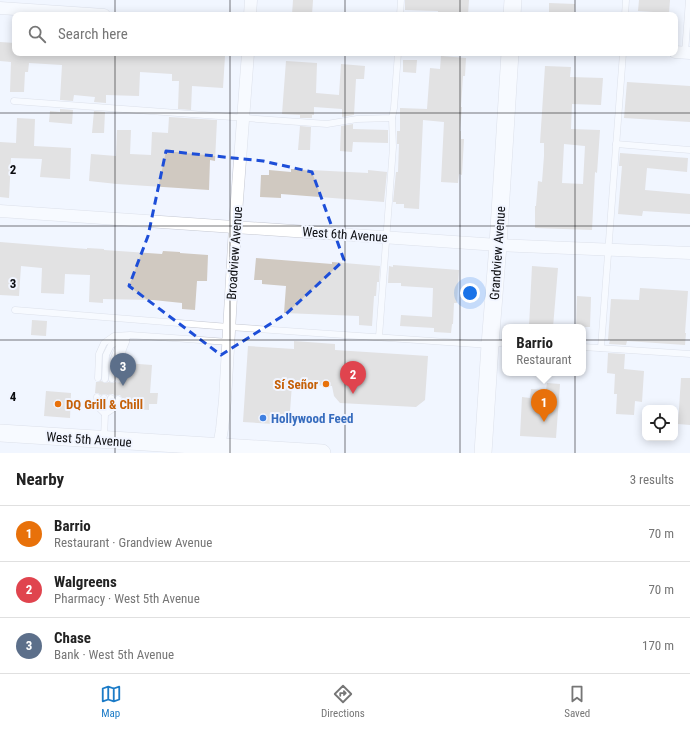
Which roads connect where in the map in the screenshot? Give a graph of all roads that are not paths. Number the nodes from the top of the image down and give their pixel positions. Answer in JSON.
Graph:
{"nodes":[{"id":1,"x":251,"y":0,"type":"edge"},
{"id":2,"x":401,"y":0,"type":"edge"},
{"id":3,"x":513,"y":0,"type":"edge"},
{"id":4,"x":626,"y":0,"type":"edge"},
{"id":5,"x":689,"y":0,"type":"edge"},
{"id":6,"x":0,"y":8,"type":"edge"},
{"id":7,"x":59,"y":12,"type":"edge"},
{"id":8,"x":250,"y":12,"type":"edge"},
{"id":9,"x":400,"y":12,"type":"edge"},
{"id":10,"x":512,"y":12,"type":"edge"},
{"id":11,"x":625,"y":12,"type":"edge"},
{"id":12,"x":683,"y":53,"type":"edge"},
{"id":13,"x":248,"y":56,"type":"edge"},
{"id":14,"x":398,"y":56,"type":"edge"},
{"id":15,"x":510,"y":56,"type":"edge"},
{"id":16,"x":623,"y":56,"type":"edge"},
{"id":17,"x":14,"y":101,"type":"dead end"},
{"id":18,"x":243,"y":118,"type":"junction"},
{"id":19,"x":392,"y":118,"type":"junction"},
{"id":20,"x":616,"y":144,"type":"junction"},
{"id":21,"x":690,"y":150,"type":"edge"},
{"id":22,"x":0,"y":211,"type":"edge"},
{"id":23,"x":235,"y":227,"type":"junction"},
{"id":24,"x":387,"y":237,"type":"junction"},
{"id":25,"x":498,"y":245,"type":"junction"},
{"id":26,"x":608,"y":249,"type":"junction"},
{"id":27,"x":690,"y":252,"type":"edge"},
{"id":28,"x":15,"y":310,"type":"dead end"},
{"id":29,"x":230,"y":327,"type":"junction"},
{"id":30,"x":130,"y":335,"type":"junction"},
{"id":31,"x":379,"y":337,"type":"junction"},
{"id":32,"x":229,"y":342,"type":"junction"},
{"id":33,"x":497,"y":343,"type":"edge"},
{"id":34,"x":586,"y":347,"type":"edge"},
{"id":35,"x":601,"y":348,"type":"junction"},
{"id":36,"x":690,"y":354,"type":"edge"},
{"id":37,"x":101,"y":379,"type":"dead end"},
{"id":38,"x":112,"y":379,"type":"dead end"},
{"id":39,"x":119,"y":380,"type":"dead end"},
{"id":40,"x":97,"y":397,"type":"dead end"},
{"id":41,"x":104,"y":398,"type":"dead end"},
{"id":42,"x":115,"y":398,"type":"dead end"},
{"id":43,"x":105,"y":414,"type":"junction"},
{"id":44,"x":0,"y":433,"type":"edge"},
{"id":45,"x":104,"y":440,"type":"junction"},
{"id":46,"x":219,"y":450,"type":"edge"},
{"id":47,"x":322,"y":453,"type":"edge"},
{"id":48,"x":483,"y":453,"type":"edge"}],
"edges":[{"from":1,"to":8,"type":"street"},
{"from":2,"to":9,"type":"lane"},
{"from":3,"to":10,"type":"street"},
{"from":4,"to":11,"type":"lane"},
{"from":5,"to":12,"type":"lane"},
{"from":6,"to":7,"type":"street"},
{"from":13,"to":18,"type":"street","name":"Broadview Avenue"},
{"from":14,"to":19,"type":"lane"},
{"from":15,"to":25,"type":"street","name":"Grandview Avenue"},
{"from":16,"to":20,"type":"lane"},
{"from":17,"to":18,"type":"lane"},
{"from":18,"to":19,"type":"lane"},
{"from":18,"to":23,"type":"street","name":"Broadview Avenue"},
{"from":19,"to":24,"type":"lane"},
{"from":20,"to":21,"type":"lane"},
{"from":20,"to":26,"type":"lane"},
{"from":22,"to":23,"type":"street","name":"West 6th Avenue"},
{"from":23,"to":24,"type":"street","name":"West 6th Avenue"},
{"from":23,"to":29,"type":"street","name":"Broadview Avenue"},
{"from":24,"to":25,"type":"street","name":"West 6th Avenue"},
{"from":24,"to":31,"type":"lane"},
{"from":25,"to":26,"type":"street","name":"West 6th Avenue"},
{"from":25,"to":33,"type":"street","name":"Grandview Avenue"},
{"from":26,"to":27,"type":"street","name":"West 6th Avenue"},
{"from":26,"to":35,"type":"lane"},
{"from":28,"to":29,"type":"lane"},
{"from":29,"to":31,"type":"lane"},
{"from":29,"to":32,"type":"street","name":"Broadview Avenue"},
{"from":30,"to":32,"type":"lane"},
{"from":30,"to":37,"type":"lane"},
{"from":30,"to":38,"type":"lane"},
{"from":30,"to":39,"type":"lane"},
{"from":31,"to":33,"type":"lane"},
{"from":32,"to":46,"type":"street","name":"Broadview Avenue"},
{"from":33,"to":48,"type":"street","name":"Grandview Avenue"},
{"from":34,"to":35,"type":"lane"},
{"from":35,"to":36,"type":"lane"},
{"from":40,"to":43,"type":"lane"},
{"from":41,"to":43,"type":"lane"},
{"from":42,"to":43,"type":"lane"},
{"from":43,"to":45,"type":"lane"},
{"from":44,"to":45,"type":"street","name":"West 5th Avenue"},
{"from":45,"to":46,"type":"street","name":"West 5th Avenue"},
{"from":46,"to":47,"type":"street","name":"West 5th Avenue"}]}
